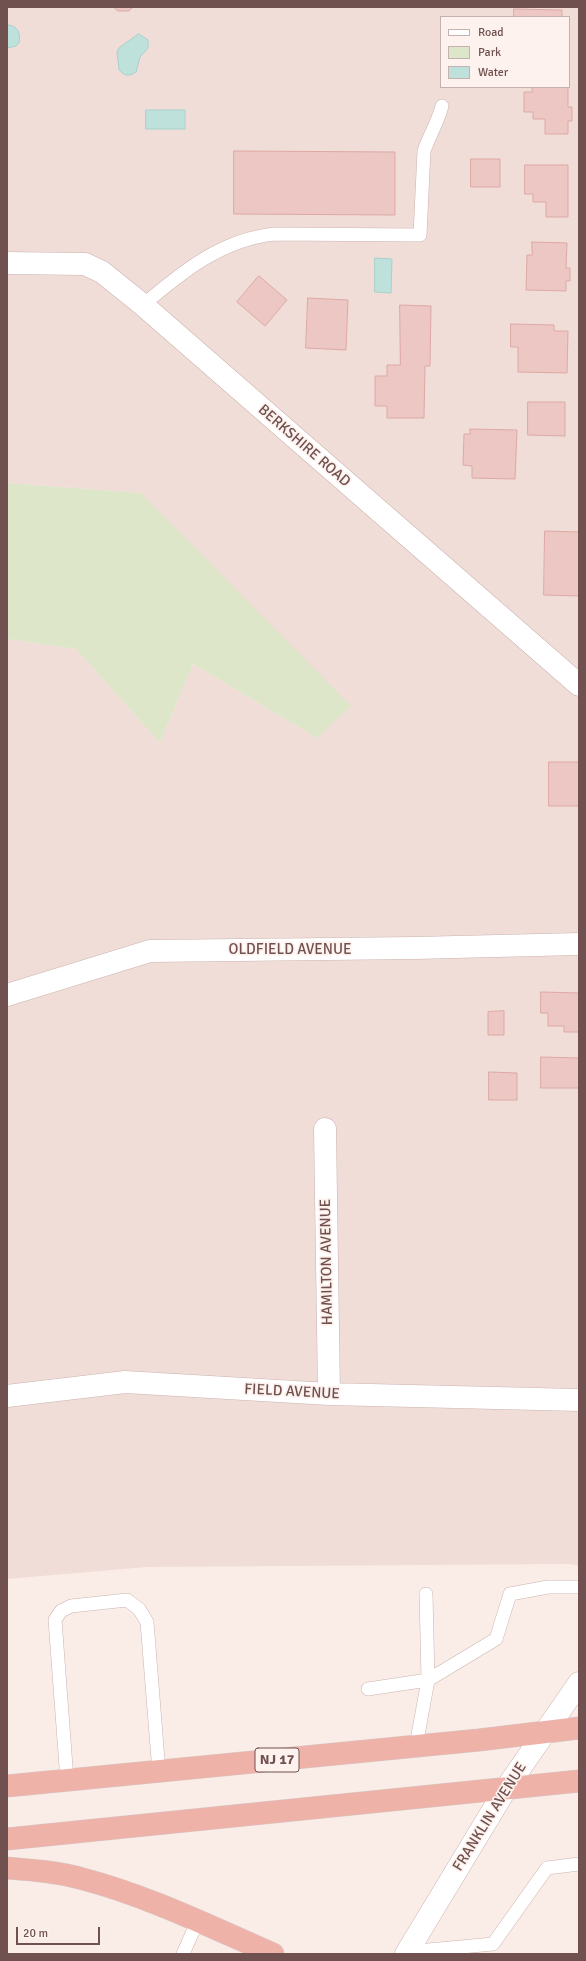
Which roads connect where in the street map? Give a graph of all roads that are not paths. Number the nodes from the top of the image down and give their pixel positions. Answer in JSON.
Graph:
{"nodes":[{"id":1,"x":442,"y":106,"type":"dead end"},
{"id":2,"x":7,"y":263,"type":"edge"},
{"id":3,"x":143,"y":306,"type":"junction"},
{"id":4,"x":579,"y":685,"type":"edge"},
{"id":5,"x":579,"y":944,"type":"edge"},
{"id":6,"x":7,"y":995,"type":"edge"},
{"id":7,"x":325,"y":1129,"type":"dead end"},
{"id":8,"x":329,"y":1394,"type":"junction"},
{"id":9,"x":7,"y":1396,"type":"edge"},
{"id":10,"x":579,"y":1400,"type":"edge"},
{"id":11,"x":579,"y":1587,"type":"edge"},
{"id":12,"x":426,"y":1594,"type":"dead end"},
{"id":13,"x":428,"y":1680,"type":"junction"},
{"id":14,"x":579,"y":1683,"type":"edge"},
{"id":15,"x":368,"y":1689,"type":"dead end"},
{"id":16,"x":579,"y":1728,"type":"edge"},
{"id":17,"x":546,"y":1731,"type":"junction"},
{"id":18,"x":416,"y":1746,"type":"junction"},
{"id":19,"x":159,"y":1772,"type":"junction"},
{"id":20,"x":67,"y":1780,"type":"junction"},
{"id":21,"x":579,"y":1780,"type":"edge"},
{"id":22,"x":7,"y":1786,"type":"edge"},
{"id":23,"x":507,"y":1787,"type":"junction"},
{"id":24,"x":7,"y":1839,"type":"edge"},
{"id":25,"x":579,"y":1864,"type":"edge"},
{"id":26,"x":7,"y":1868,"type":"edge"},
{"id":27,"x":197,"y":1922,"type":"junction"},
{"id":28,"x":406,"y":1953,"type":"edge"},
{"id":29,"x":183,"y":1954,"type":"edge"},
{"id":30,"x":273,"y":1954,"type":"edge"}],
"edges":[{"from":1,"to":3,"type":"lane"},
{"from":2,"to":3,"type":"street","name":"BERKSHIRE ROAD"},
{"from":3,"to":4,"type":"street","name":"BERKSHIRE ROAD"},
{"from":5,"to":6,"type":"street","name":"OLDFIELD AVENUE"},
{"from":7,"to":8,"type":"street","name":"HAMILTON AVENUE"},
{"from":8,"to":9,"type":"street","name":"FIELD AVENUE"},
{"from":8,"to":10,"type":"street","name":"FIELD AVENUE"},
{"from":11,"to":13,"type":"lane"},
{"from":12,"to":13,"type":"lane"},
{"from":13,"to":15,"type":"lane"},
{"from":13,"to":18,"type":"lane"},
{"from":14,"to":17,"type":"street","name":"FRANKLIN AVENUE"},
{"from":16,"to":17,"type":"highway","number":"NJ 17"},
{"from":17,"to":18,"type":"highway","number":"NJ 17"},
{"from":17,"to":23,"type":"street","name":"FRANKLIN AVENUE"},
{"from":18,"to":19,"type":"highway","number":"NJ 17"},
{"from":19,"to":20,"type":"highway","number":"NJ 17"},
{"from":19,"to":20,"type":"lane"},
{"from":20,"to":22,"type":"highway","number":"NJ 17"},
{"from":21,"to":23,"type":"highway"},
{"from":23,"to":24,"type":"highway"},
{"from":23,"to":28,"type":"street","name":"FRANKLIN AVENUE"},
{"from":25,"to":28,"type":"lane"},
{"from":26,"to":27,"type":"highway"},
{"from":27,"to":29,"type":"lane"},
{"from":27,"to":30,"type":"highway"}]}
